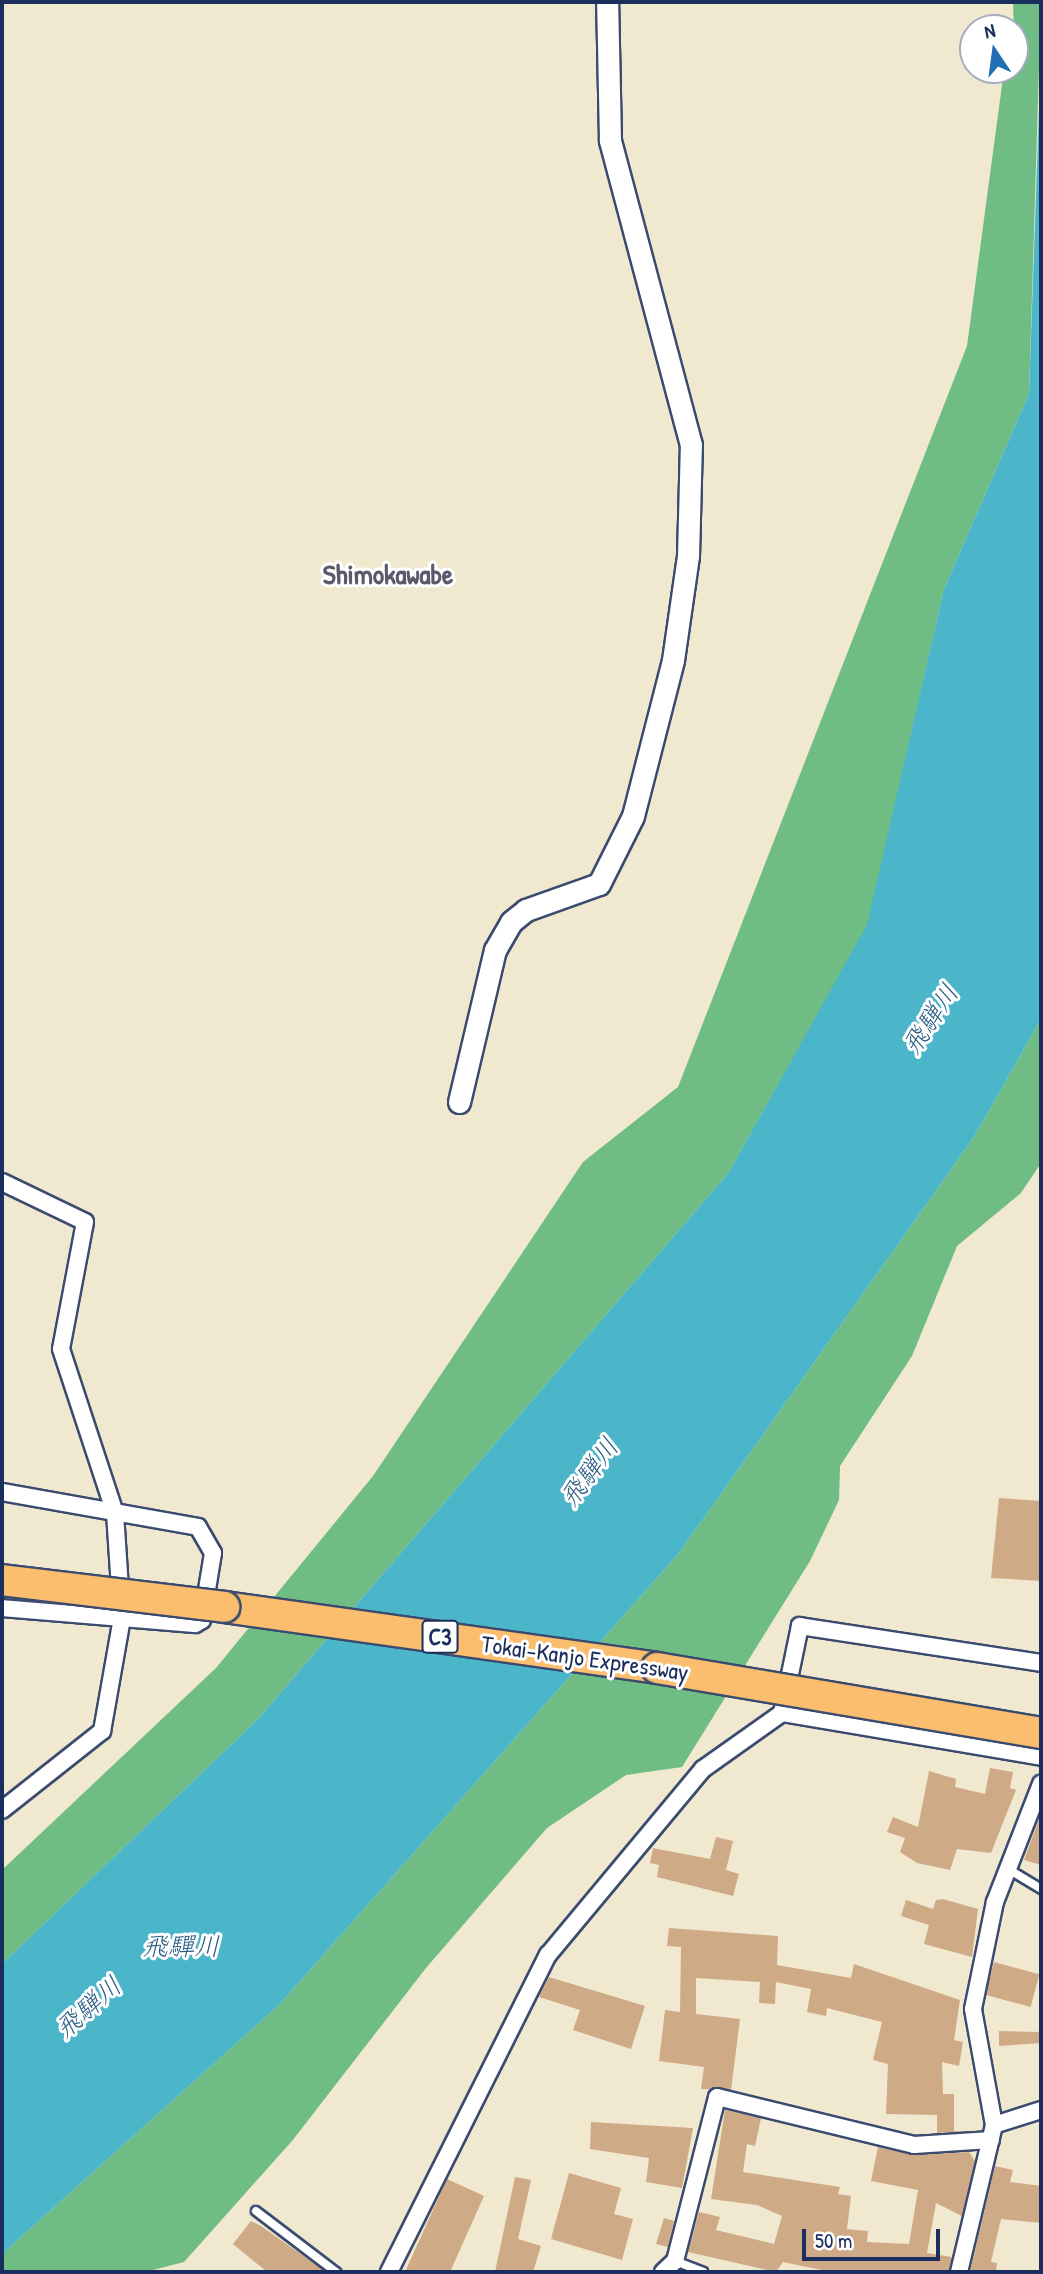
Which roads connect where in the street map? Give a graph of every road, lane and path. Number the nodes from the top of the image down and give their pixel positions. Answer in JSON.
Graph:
{"nodes":[{"id":1,"x":607,"y":2,"type":"edge"},
{"id":2,"x":459,"y":1102,"type":"dead end"},
{"id":3,"x":2,"y":1182,"type":"edge"},
{"id":4,"x":2,"y":1492,"type":"edge"},
{"id":5,"x":115,"y":1513,"type":"junction"},
{"id":6,"x":2,"y":1580,"type":"edge"},
{"id":7,"x":2,"y":1608,"type":"edge"},
{"id":8,"x":122,"y":1618,"type":"junction"},
{"id":9,"x":1041,"y":1663,"type":"edge"},
{"id":10,"x":782,"y":1713,"type":"junction"},
{"id":11,"x":1041,"y":1733,"type":"edge"},
{"id":12,"x":1041,"y":1757,"type":"edge"},
{"id":13,"x":1041,"y":1784,"type":"edge"},
{"id":14,"x":2,"y":1810,"type":"edge"},
{"id":15,"x":1008,"y":1870,"type":"junction"},
{"id":16,"x":1041,"y":1889,"type":"edge"},
{"id":17,"x":1041,"y":2110,"type":"edge"},
{"id":18,"x":992,"y":2132,"type":"junction"},
{"id":19,"x":256,"y":2211,"type":"dead end"},
{"id":20,"x":669,"y":2267,"type":"edge"},
{"id":21,"x":336,"y":2272,"type":"edge"},
{"id":22,"x":389,"y":2272,"type":"edge"},
{"id":23,"x":703,"y":2272,"type":"edge"},
{"id":24,"x":959,"y":2272,"type":"edge"}],
"edges":[{"from":1,"to":2,"type":"street"},
{"from":3,"to":5,"type":"street"},
{"from":4,"to":5,"type":"street"},
{"from":5,"to":8,"type":"street"},
{"from":5,"to":8,"type":"street"},
{"from":6,"to":11,"type":"highway","name":"Tokai-Kanjo Expressway","number":"C3","bridge":true},
{"from":7,"to":8,"type":"street"},
{"from":8,"to":14,"type":"street"},
{"from":9,"to":10,"type":"street"},
{"from":10,"to":12,"type":"street"},
{"from":10,"to":22,"type":"street"},
{"from":13,"to":15,"type":"street"},
{"from":15,"to":16,"type":"lane"},
{"from":15,"to":18,"type":"street"},
{"from":17,"to":18,"type":"street"},
{"from":18,"to":20,"type":"street"},
{"from":18,"to":24,"type":"street"},
{"from":19,"to":21,"type":"lane"},
{"from":20,"to":23,"type":"lane"}]}
